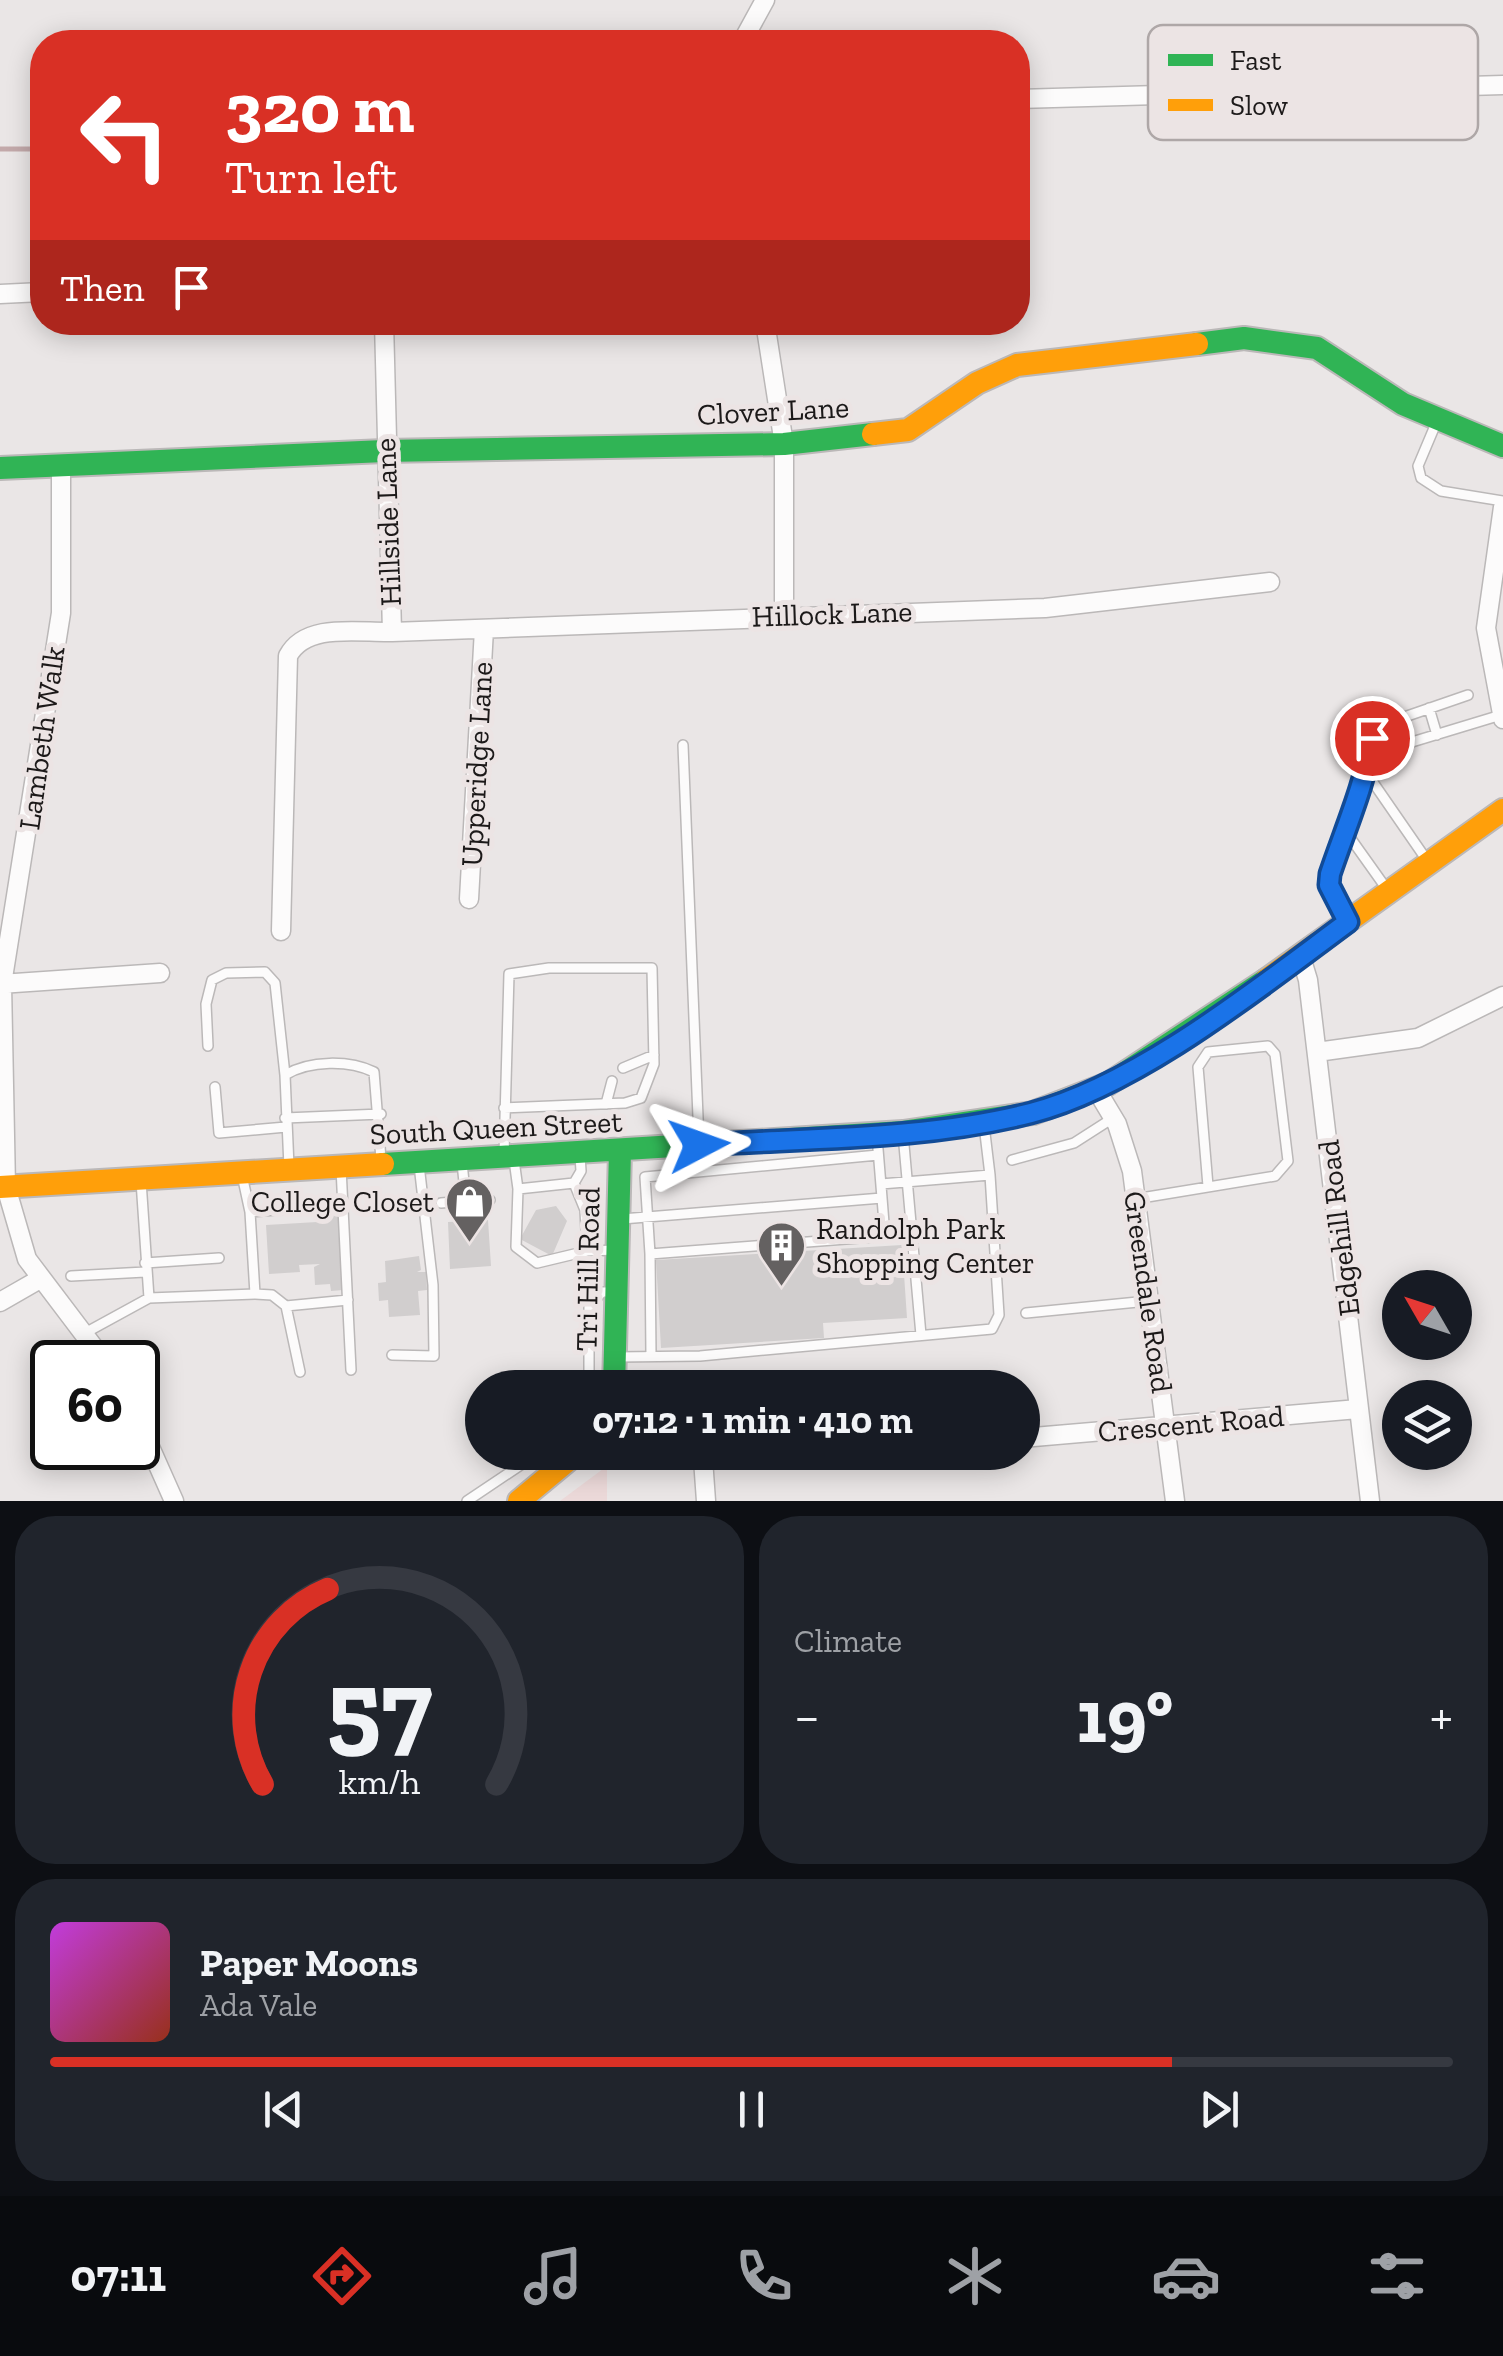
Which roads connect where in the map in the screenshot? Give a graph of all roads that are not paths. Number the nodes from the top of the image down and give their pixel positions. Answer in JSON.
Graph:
{"nodes":[{"id":1,"x":765,"y":0,"type":"edge"},
{"id":2,"x":749,"y":30,"type":"edge"},
{"id":3,"x":1503,"y":85,"type":"edge"},
{"id":4,"x":1478,"y":86,"type":"edge"},
{"id":5,"x":1148,"y":95,"type":"edge"},
{"id":6,"x":1030,"y":99,"type":"edge"},
{"id":7,"x":30,"y":293,"type":"edge"},
{"id":8,"x":0,"y":294,"type":"edge"},
{"id":9,"x":384,"y":335,"type":"edge"},
{"id":10,"x":767,"y":335,"type":"edge"},
{"id":11,"x":1438,"y":419,"type":"junction"},
{"id":12,"x":784,"y":444,"type":"junction"},
{"id":13,"x":1503,"y":446,"type":"edge"},
{"id":14,"x":384,"y":451,"type":"junction"},
{"id":15,"x":60,"y":466,"type":"junction"},
{"id":16,"x":0,"y":468,"type":"edge"},
{"id":17,"x":1503,"y":504,"type":"edge"},
{"id":18,"x":1270,"y":582,"type":"dead end"},
{"id":19,"x":784,"y":615,"type":"junction"},
{"id":20,"x":484,"y":629,"type":"junction"},
{"id":21,"x":392,"y":632,"type":"junction"},
{"id":22,"x":1468,"y":694,"type":"dead end"},
{"id":23,"x":1429,"y":708,"type":"junction"},
{"id":24,"x":1502,"y":717,"type":"edge"},
{"id":25,"x":1437,"y":735,"type":"junction"},
{"id":26,"x":683,"y":744,"type":"dead end"},
{"id":27,"x":1369,"y":755,"type":"junction"},
{"id":28,"x":1368,"y":774,"type":"junction"},
{"id":29,"x":1503,"y":810,"type":"edge"},
{"id":30,"x":1344,"y":829,"type":"junction"},
{"id":31,"x":1428,"y":862,"type":"junction"},
{"id":32,"x":1388,"y":892,"type":"junction"},
{"id":33,"x":469,"y":899,"type":"dead end"},
{"id":34,"x":1348,"y":922,"type":"junction"},
{"id":35,"x":282,"y":931,"type":"dead end"},
{"id":36,"x":1301,"y":957,"type":"junction"},
{"id":37,"x":160,"y":973,"type":"dead end"},
{"id":38,"x":1,"y":984,"type":"edge"},
{"id":39,"x":1503,"y":996,"type":"edge"},
{"id":40,"x":208,"y":1046,"type":"dead end"},
{"id":41,"x":1318,"y":1052,"type":"junction"},
{"id":42,"x":654,"y":1055,"type":"junction"},
{"id":43,"x":623,"y":1068,"type":"dead end"},
{"id":44,"x":285,"y":1075,"type":"junction"},
{"id":45,"x":612,"y":1080,"type":"dead end"},
{"id":46,"x":215,"y":1087,"type":"dead end"},
{"id":47,"x":1096,"y":1089,"type":"junction"},
{"id":48,"x":606,"y":1104,"type":"junction"},
{"id":49,"x":504,"y":1108,"type":"junction"},
{"id":50,"x":381,"y":1114,"type":"junction"},
{"id":51,"x":1113,"y":1118,"type":"junction"},
{"id":52,"x":984,"y":1122,"type":"junction"},
{"id":53,"x":285,"y":1123,"type":"junction"},
{"id":54,"x":903,"y":1132,"type":"junction"},
{"id":55,"x":877,"y":1144,"type":"junction"},
{"id":56,"x":699,"y":1145,"type":"junction"},
{"id":57,"x":620,"y":1151,"type":"junction"},
{"id":58,"x":580,"y":1153,"type":"junction"},
{"id":59,"x":509,"y":1157,"type":"junction"},
{"id":60,"x":462,"y":1160,"type":"junction"},
{"id":61,"x":1012,"y":1160,"type":"dead end"},
{"id":62,"x":419,"y":1163,"type":"junction"},
{"id":63,"x":381,"y":1165,"type":"junction"},
{"id":64,"x":342,"y":1167,"type":"junction"},
{"id":65,"x":290,"y":1170,"type":"junction"},
{"id":66,"x":241,"y":1173,"type":"junction"},
{"id":67,"x":990,"y":1175,"type":"junction"},
{"id":68,"x":141,"y":1179,"type":"junction"},
{"id":69,"x":908,"y":1182,"type":"junction"},
{"id":70,"x":574,"y":1184,"type":"junction"},
{"id":71,"x":880,"y":1184,"type":"junction"},
{"id":72,"x":1208,"y":1186,"type":"junction"},
{"id":73,"x":3,"y":1187,"type":"edge"},
{"id":74,"x":518,"y":1188,"type":"junction"},
{"id":75,"x":882,"y":1198,"type":"junction"},
{"id":76,"x":1136,"y":1199,"type":"junction"},
{"id":77,"x":490,"y":1200,"type":"dead end"},
{"id":78,"x":466,"y":1201,"type":"junction"},
{"id":79,"x":441,"y":1203,"type":"dead end"},
{"id":80,"x":343,"y":1205,"type":"junction"},
{"id":81,"x":250,"y":1212,"type":"junction"},
{"id":82,"x":648,"y":1216,"type":"junction"},
{"id":83,"x":620,"y":1219,"type":"junction"},
{"id":84,"x":619,"y":1250,"type":"junction"},
{"id":85,"x":586,"y":1251,"type":"junction"},
{"id":86,"x":650,"y":1254,"type":"junction"},
{"id":87,"x":219,"y":1258,"type":"dead end"},
{"id":88,"x":145,"y":1267,"type":"junction"},
{"id":89,"x":71,"y":1276,"type":"dead end"},
{"id":90,"x":40,"y":1278,"type":"junction"},
{"id":91,"x":618,"y":1293,"type":"junction"},
{"id":92,"x":254,"y":1294,"type":"junction"},
{"id":93,"x":149,"y":1298,"type":"junction"},
{"id":94,"x":348,"y":1300,"type":"junction"},
{"id":95,"x":1149,"y":1301,"type":"junction"},
{"id":96,"x":0,"y":1302,"type":"edge"},
{"id":97,"x":286,"y":1306,"type":"junction"},
{"id":98,"x":1026,"y":1313,"type":"dead end"},
{"id":99,"x":85,"y":1333,"type":"junction"},
{"id":100,"x":921,"y":1336,"type":"junction"},
{"id":101,"x":90,"y":1340,"type":"edge"},
{"id":102,"x":392,"y":1355,"type":"dead end"},
{"id":103,"x":651,"y":1355,"type":"junction"},
{"id":104,"x":618,"y":1357,"type":"junction"},
{"id":105,"x":351,"y":1370,"type":"dead end"},
{"id":106,"x":590,"y":1370,"type":"edge"},
{"id":107,"x":616,"y":1370,"type":"edge"},
{"id":108,"x":300,"y":1372,"type":"dead end"},
{"id":109,"x":1358,"y":1408,"type":"junction"},
{"id":110,"x":1166,"y":1428,"type":"junction"},
{"id":111,"x":1040,"y":1437,"type":"edge"},
{"id":112,"x":160,"y":1470,"type":"edge"},
{"id":113,"x":513,"y":1470,"type":"edge"},
{"id":114,"x":557,"y":1470,"type":"edge"},
{"id":115,"x":705,"y":1470,"type":"edge"},
{"id":116,"x":174,"y":1501,"type":"edge"},
{"id":117,"x":466,"y":1501,"type":"edge"},
{"id":118,"x":520,"y":1501,"type":"edge"},
{"id":119,"x":706,"y":1501,"type":"edge"},
{"id":120,"x":1176,"y":1501,"type":"edge"},
{"id":121,"x":1370,"y":1501,"type":"edge"}],
"edges":[{"from":1,"to":2,"type":"street"},
{"from":3,"to":4,"type":"street"},
{"from":5,"to":6,"type":"street"},
{"from":7,"to":8,"type":"street"},
{"from":9,"to":14,"type":"street","name":"Hillside Lane"},
{"from":10,"to":12,"type":"street"},
{"from":11,"to":12,"type":"street","name":"Clover Lane"},
{"from":11,"to":13,"type":"street","name":"Clover Lane"},
{"from":11,"to":17,"type":"lane"},
{"from":12,"to":14,"type":"street","name":"Clover Lane"},
{"from":12,"to":19,"type":"street"},
{"from":14,"to":15,"type":"street","name":"Clover Lane"},
{"from":14,"to":21,"type":"street","name":"Hillside Lane"},
{"from":15,"to":16,"type":"street","name":"Clover Lane"},
{"from":15,"to":38,"type":"street","name":"Lambeth Walk"},
{"from":17,"to":24,"type":"street"},
{"from":18,"to":19,"type":"street","name":"Hillock Lane"},
{"from":19,"to":20,"type":"street","name":"Hillock Lane"},
{"from":20,"to":21,"type":"street","name":"Hillock Lane"},
{"from":20,"to":33,"type":"street","name":"Upperidge Lane"},
{"from":21,"to":35,"type":"street","name":"Hillside Lane"},
{"from":22,"to":23,"type":"lane"},
{"from":23,"to":25,"type":"lane"},
{"from":23,"to":27,"type":"lane"},
{"from":24,"to":25,"type":"lane"},
{"from":25,"to":27,"type":"lane"},
{"from":26,"to":56,"type":"lane"},
{"from":27,"to":28,"type":"lane"},
{"from":28,"to":30,"type":"lane"},
{"from":28,"to":31,"type":"lane"},
{"from":29,"to":31,"type":"street","name":"South Queen Street"},
{"from":30,"to":32,"type":"lane"},
{"from":30,"to":34,"type":"lane"},
{"from":31,"to":32,"type":"street","name":"South Queen Street"},
{"from":32,"to":34,"type":"street","name":"South Queen Street"},
{"from":34,"to":36,"type":"street","name":"South Queen Street"},
{"from":36,"to":41,"type":"street","name":"Edgehill Road"},
{"from":36,"to":47,"type":"street","name":"South Queen Street"},
{"from":37,"to":38,"type":"street"},
{"from":38,"to":73,"type":"street","name":"Lambeth Walk"},
{"from":39,"to":41,"type":"street"},
{"from":40,"to":44,"type":"lane"},
{"from":41,"to":109,"type":"street","name":"Edgehill Road"},
{"from":42,"to":43,"type":"lane"},
{"from":42,"to":48,"type":"lane"},
{"from":42,"to":49,"type":"lane"},
{"from":44,"to":50,"type":"lane"},
{"from":44,"to":53,"type":"lane"},
{"from":45,"to":48,"type":"lane"},
{"from":46,"to":53,"type":"lane"},
{"from":47,"to":51,"type":"street","name":"Greendale Road"},
{"from":47,"to":52,"type":"street","name":"South Queen Street"},
{"from":48,"to":49,"type":"lane"},
{"from":49,"to":59,"type":"lane"},
{"from":50,"to":53,"type":"lane"},
{"from":50,"to":63,"type":"lane"},
{"from":51,"to":61,"type":"lane"},
{"from":51,"to":76,"type":"street","name":"Greendale Road"},
{"from":52,"to":54,"type":"street","name":"South Queen Street"},
{"from":52,"to":67,"type":"lane"},
{"from":53,"to":65,"type":"lane"},
{"from":54,"to":55,"type":"street","name":"South Queen Street"},
{"from":54,"to":69,"type":"lane"},
{"from":55,"to":56,"type":"street","name":"South Queen Street"},
{"from":55,"to":71,"type":"lane"},
{"from":55,"to":82,"type":"lane"},
{"from":56,"to":57,"type":"street","name":"South Queen Street"},
{"from":57,"to":58,"type":"street","name":"South Queen Street"},
{"from":57,"to":83,"type":"street","name":"Tri Hill Road"},
{"from":58,"to":59,"type":"street","name":"South Queen Street"},
{"from":58,"to":70,"type":"lane"},
{"from":59,"to":60,"type":"street","name":"South Queen Street"},
{"from":59,"to":74,"type":"lane"},
{"from":60,"to":62,"type":"street","name":"South Queen Street"},
{"from":60,"to":78,"type":"lane"},
{"from":62,"to":63,"type":"street","name":"South Queen Street"},
{"from":62,"to":102,"type":"lane"},
{"from":63,"to":64,"type":"street","name":"South Queen Street"},
{"from":64,"to":65,"type":"street","name":"South Queen Street"},
{"from":64,"to":80,"type":"lane"},
{"from":65,"to":66,"type":"street","name":"South Queen Street"},
{"from":66,"to":68,"type":"street","name":"South Queen Street"},
{"from":66,"to":81,"type":"lane"},
{"from":67,"to":69,"type":"lane"},
{"from":67,"to":100,"type":"lane"},
{"from":68,"to":73,"type":"street","name":"South Queen Street"},
{"from":68,"to":88,"type":"lane"},
{"from":69,"to":71,"type":"lane"},
{"from":69,"to":100,"type":"lane"},
{"from":70,"to":74,"type":"lane"},
{"from":70,"to":85,"type":"lane"},
{"from":71,"to":75,"type":"lane"},
{"from":72,"to":72,"type":"lane"},
{"from":72,"to":76,"type":"lane"},
{"from":73,"to":90,"type":"street","name":"Lambeth Walk"},
{"from":74,"to":85,"type":"lane"},
{"from":75,"to":82,"type":"lane"},
{"from":75,"to":86,"type":"lane"},
{"from":76,"to":95,"type":"street","name":"Greendale Road"},
{"from":77,"to":78,"type":"lane"},
{"from":78,"to":79,"type":"lane"},
{"from":80,"to":81,"type":"lane"},
{"from":80,"to":94,"type":"lane"},
{"from":81,"to":92,"type":"lane"},
{"from":82,"to":83,"type":"lane"},
{"from":82,"to":86,"type":"lane"},
{"from":83,"to":84,"type":"street","name":"Tri Hill Road"},
{"from":84,"to":85,"type":"lane"},
{"from":84,"to":91,"type":"street","name":"Tri Hill Road"},
{"from":86,"to":103,"type":"lane"},
{"from":87,"to":88,"type":"lane"},
{"from":88,"to":89,"type":"lane"},
{"from":88,"to":93,"type":"lane"},
{"from":90,"to":96,"type":"street"},
{"from":90,"to":99,"type":"street","name":"Lambeth Walk"},
{"from":91,"to":104,"type":"street","name":"Tri Hill Road"},
{"from":91,"to":106,"type":"lane"},
{"from":92,"to":93,"type":"lane"},
{"from":92,"to":97,"type":"lane"},
{"from":93,"to":99,"type":"lane"},
{"from":94,"to":97,"type":"lane"},
{"from":94,"to":105,"type":"lane"},
{"from":95,"to":98,"type":"lane"},
{"from":95,"to":110,"type":"street","name":"Greendale Road"},
{"from":97,"to":108,"type":"lane"},
{"from":99,"to":101,"type":"street","name":"Lambeth Walk"},
{"from":100,"to":103,"type":"lane"},
{"from":103,"to":104,"type":"lane"},
{"from":104,"to":107,"type":"street","name":"Tri Hill Road"},
{"from":109,"to":110,"type":"street","name":"Crescent Road"},
{"from":109,"to":121,"type":"street","name":"Edgehill Road"},
{"from":110,"to":111,"type":"street","name":"Crescent Road"},
{"from":110,"to":120,"type":"street","name":"Greendale Road"},
{"from":112,"to":116,"type":"street"},
{"from":113,"to":117,"type":"lane"},
{"from":114,"to":118,"type":"street"},
{"from":115,"to":119,"type":"street"}]}
